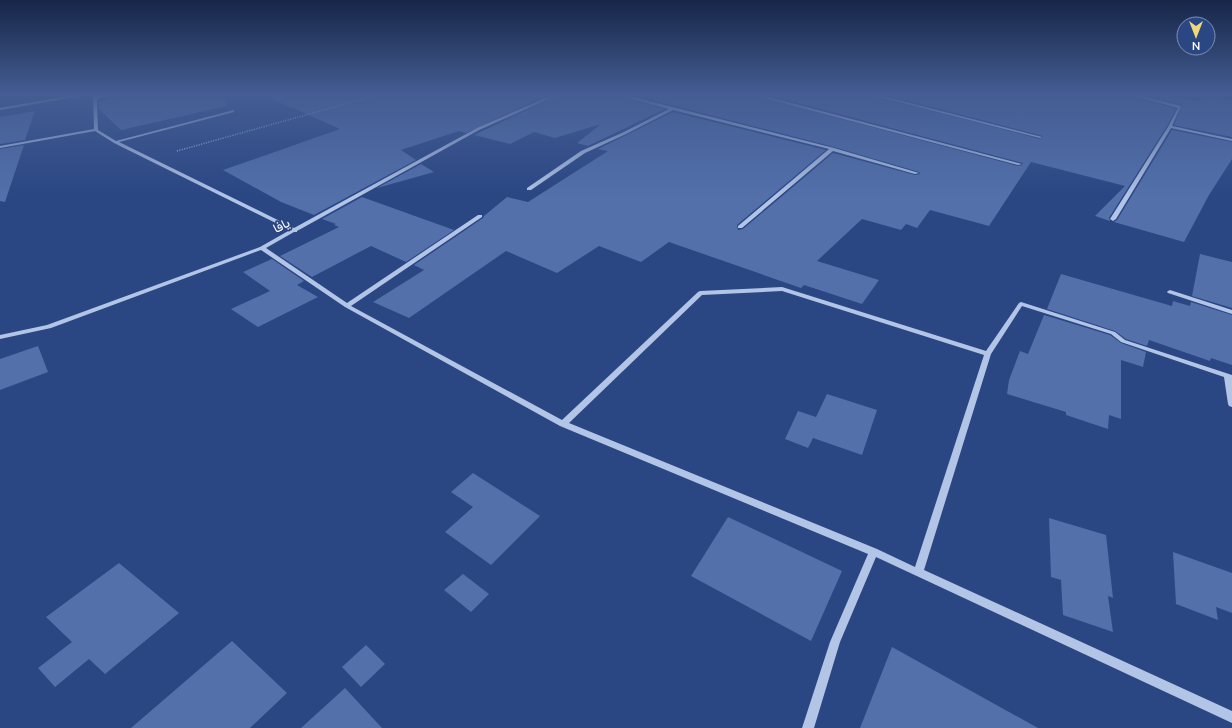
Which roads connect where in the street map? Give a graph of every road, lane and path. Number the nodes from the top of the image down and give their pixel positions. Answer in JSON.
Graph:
{"nodes":[{"id":1,"x":165,"y":129,"type":"edge"},
{"id":2,"x":257,"y":129,"type":"edge"},
{"id":3,"x":480,"y":129,"type":"edge"},
{"id":4,"x":633,"y":129,"type":"edge"},
{"id":5,"x":752,"y":129,"type":"edge"},
{"id":6,"x":885,"y":129,"type":"edge"},
{"id":7,"x":1008,"y":129,"type":"edge"},
{"id":8,"x":1169,"y":129,"type":"edge"},
{"id":9,"x":1179,"y":129,"type":"edge"},
{"id":10,"x":96,"y":130,"type":"joint"},
{"id":11,"x":1040,"y":137,"type":"dead end"},
{"id":12,"x":1232,"y":140,"type":"edge"},
{"id":13,"x":115,"y":142,"type":"junction"},
{"id":14,"x":0,"y":147,"type":"edge"},
{"id":15,"x":832,"y":149,"type":"junction"},
{"id":16,"x":150,"y":159,"type":"junction"},
{"id":17,"x":1020,"y":164,"type":"dead end"},
{"id":18,"x":918,"y":173,"type":"dead end"},
{"id":19,"x":529,"y":189,"type":"dead end"},
{"id":20,"x":480,"y":216,"type":"dead end"},
{"id":21,"x":1113,"y":219,"type":"dead end"},
{"id":22,"x":740,"y":227,"type":"dead end"},
{"id":23,"x":295,"y":231,"type":"junction"},
{"id":24,"x":262,"y":248,"type":"junction"},
{"id":25,"x":1170,"y":292,"type":"dead end"},
{"id":26,"x":347,"y":306,"type":"junction"},
{"id":27,"x":1232,"y":312,"type":"edge"},
{"id":28,"x":0,"y":337,"type":"edge"},
{"id":29,"x":988,"y":354,"type":"junction"},
{"id":30,"x":1229,"y":376,"type":"edge"},
{"id":31,"x":1232,"y":404,"type":"edge"},
{"id":32,"x":563,"y":424,"type":"junction"},
{"id":33,"x":874,"y":552,"type":"junction"},
{"id":34,"x":918,"y":573,"type":"junction"},
{"id":35,"x":1232,"y":717,"type":"edge"},
{"id":36,"x":808,"y":728,"type":"edge"}],
"edges":[{"from":1,"to":13,"type":"street"},
{"from":2,"to":16,"type":"path"},
{"from":3,"to":23,"type":"street","name":"يافا"},
{"from":4,"to":19,"type":"street"},
{"from":5,"to":15,"type":"street"},
{"from":6,"to":17,"type":"street"},
{"from":7,"to":11,"type":"street"},
{"from":8,"to":21,"type":"street"},
{"from":9,"to":12,"type":"street"},
{"from":10,"to":13,"type":"street"},
{"from":10,"to":14,"type":"street"},
{"from":13,"to":16,"type":"street"},
{"from":15,"to":18,"type":"street"},
{"from":15,"to":22,"type":"street"},
{"from":16,"to":23,"type":"street"},
{"from":20,"to":26,"type":"street"},
{"from":23,"to":24,"type":"street","name":"يافا"},
{"from":24,"to":26,"type":"street"},
{"from":24,"to":28,"type":"street","name":"يافا"},
{"from":25,"to":27,"type":"street"},
{"from":26,"to":32,"type":"street"},
{"from":29,"to":30,"type":"street"},
{"from":29,"to":32,"type":"street"},
{"from":29,"to":34,"type":"street"},
{"from":30,"to":31,"type":"street"},
{"from":32,"to":33,"type":"street"},
{"from":33,"to":34,"type":"street"},
{"from":33,"to":36,"type":"street"},
{"from":34,"to":35,"type":"street"}]}
